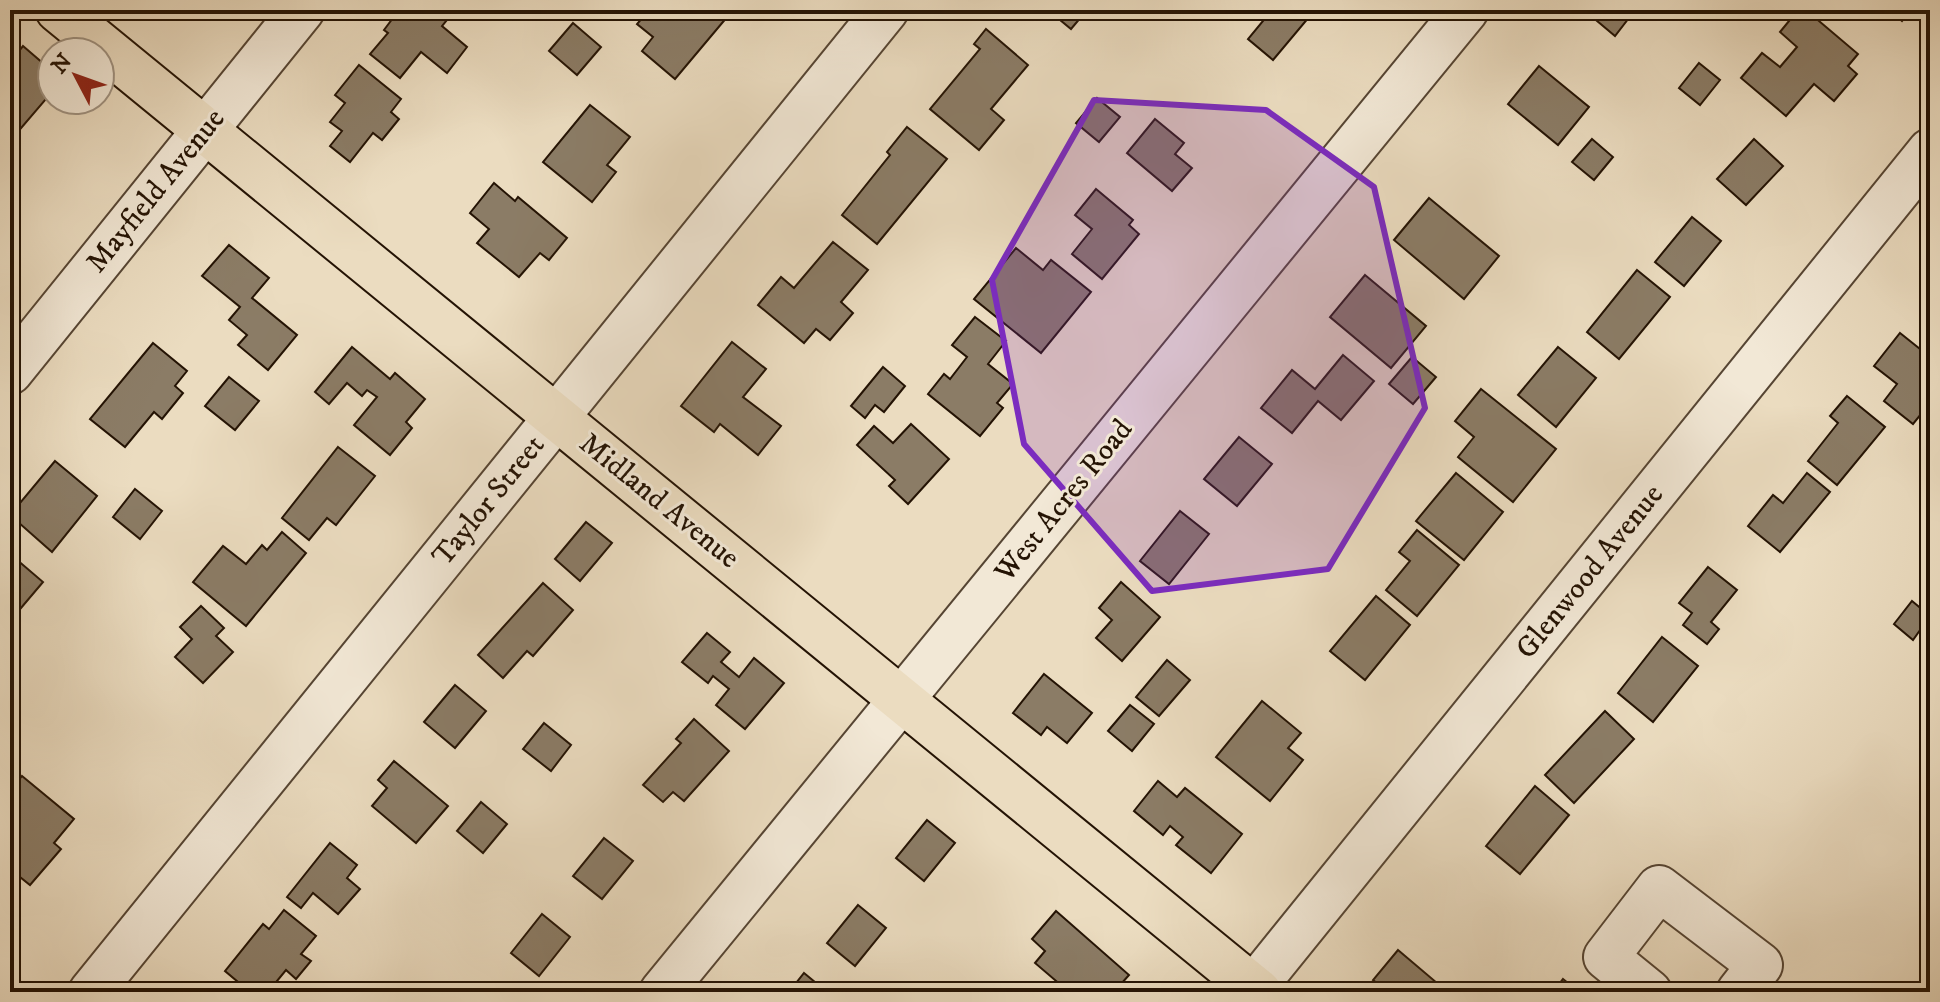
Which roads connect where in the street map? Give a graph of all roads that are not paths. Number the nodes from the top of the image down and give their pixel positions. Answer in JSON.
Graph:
{"nodes":[{"id":1,"x":58,"y":10,"type":"edge"},
{"id":2,"x":302,"y":10,"type":"edge"},
{"id":3,"x":886,"y":10,"type":"edge"},
{"id":4,"x":1466,"y":10,"type":"edge"},
{"id":5,"x":205,"y":130,"type":"junction"},
{"id":6,"x":1930,"y":151,"type":"edge"},
{"id":7,"x":10,"y":372,"type":"edge"},
{"id":8,"x":557,"y":418,"type":"junction"},
{"id":9,"x":901,"y":699,"type":"junction"},
{"id":10,"x":1254,"y":990,"type":"edge"},
{"id":11,"x":91,"y":992,"type":"edge"},
{"id":12,"x":662,"y":992,"type":"edge"},
{"id":13,"x":1649,"y":992,"type":"edge"},
{"id":14,"x":1739,"y":992,"type":"edge"}],
"edges":[{"from":1,"to":5,"type":"main road","name":"Midland Avenue"},
{"from":2,"to":5,"type":"street","name":"Mayfield Avenue"},
{"from":3,"to":8,"type":"street","name":"Taylor Street"},
{"from":4,"to":9,"type":"street","name":"West Acres Road"},
{"from":5,"to":7,"type":"street","name":"Mayfield Avenue"},
{"from":5,"to":8,"type":"main road","name":"Midland Avenue"},
{"from":6,"to":10,"type":"street","name":"Glenwood Avenue"},
{"from":8,"to":9,"type":"main road","name":"Midland Avenue"},
{"from":8,"to":11,"type":"street","name":"Taylor Street"},
{"from":9,"to":10,"type":"main road","name":"Midland Avenue"},
{"from":9,"to":12,"type":"street","name":"West Acres Road"},
{"from":13,"to":14,"type":"street"}]}
